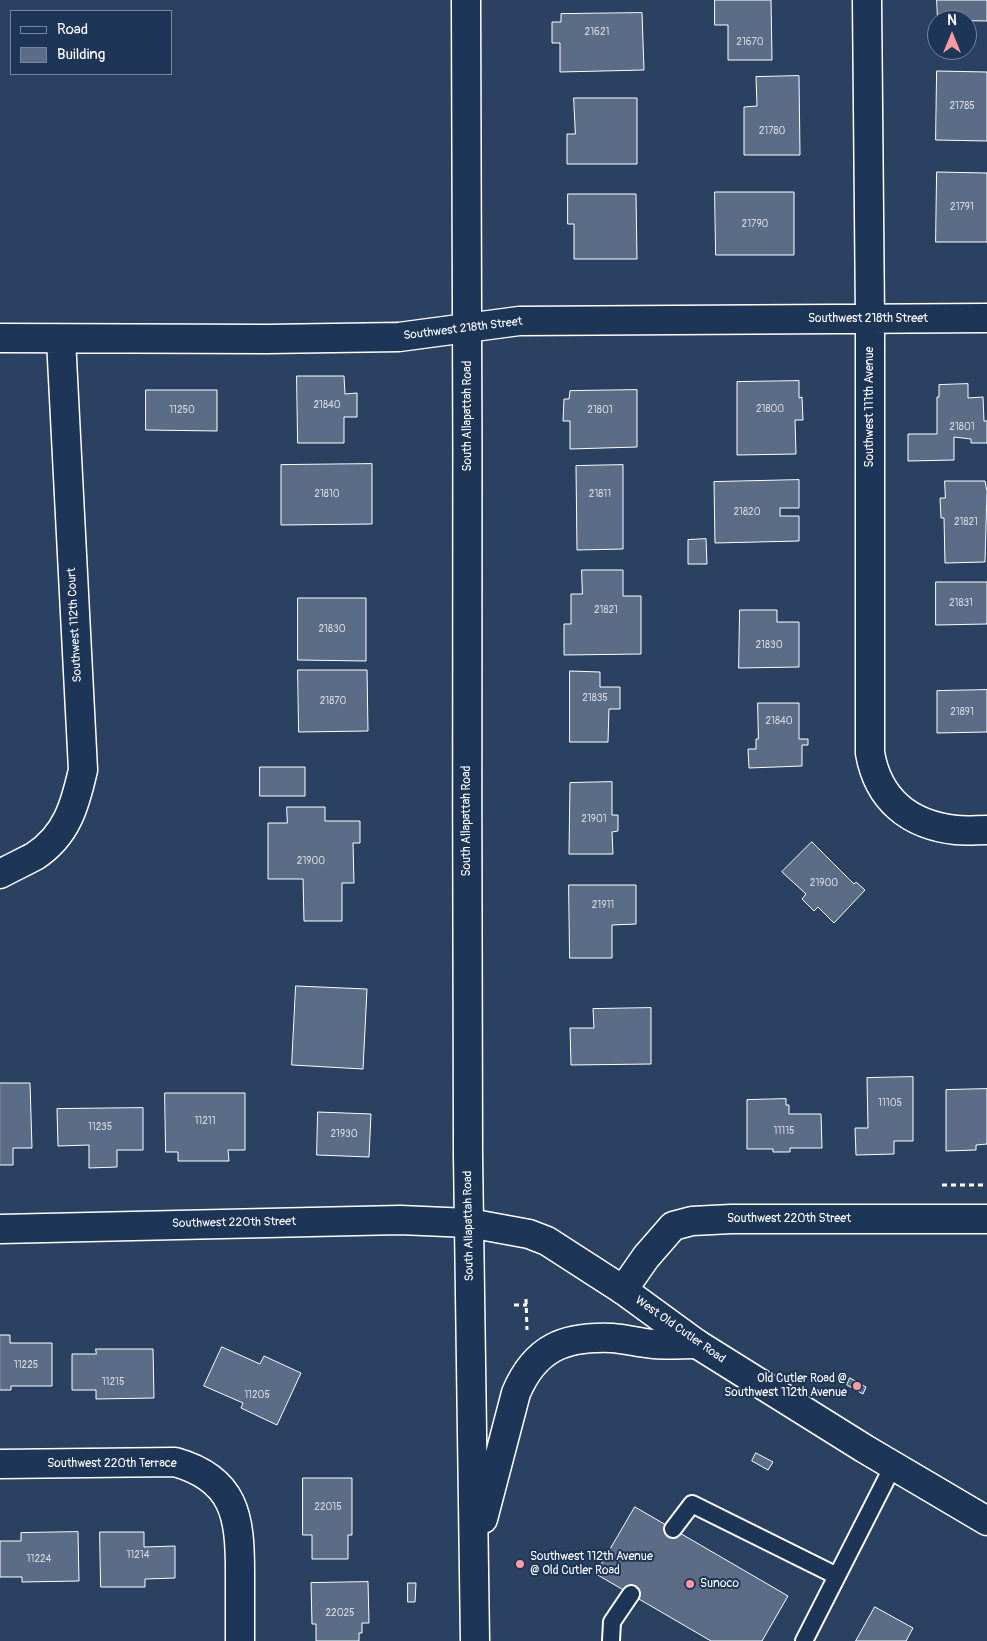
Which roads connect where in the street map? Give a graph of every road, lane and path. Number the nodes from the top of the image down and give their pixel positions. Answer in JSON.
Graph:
{"nodes":[{"id":1,"x":466,"y":0,"type":"edge"},
{"id":2,"x":867,"y":0,"type":"edge"},
{"id":3,"x":987,"y":318,"type":"edge"},
{"id":4,"x":870,"y":319,"type":"junction"},
{"id":5,"x":468,"y":328,"type":"junction"},
{"id":6,"x":0,"y":338,"type":"edge"},
{"id":7,"x":61,"y":339,"type":"junction"},
{"id":8,"x":987,"y":830,"type":"edge"},
{"id":9,"x":0,"y":874,"type":"edge"},
{"id":10,"x":942,"y":1185,"type":"dead end"},
{"id":11,"x":987,"y":1185,"type":"edge"},
{"id":12,"x":987,"y":1219,"type":"edge"},
{"id":13,"x":469,"y":1222,"type":"junction"},
{"id":14,"x":0,"y":1228,"type":"edge"},
{"id":15,"x":622,"y":1290,"type":"junction"},
{"id":16,"x":526,"y":1300,"type":"dead end"},
{"id":17,"x":514,"y":1305,"type":"dead end"},
{"id":18,"x":527,"y":1306,"type":"junction"},
{"id":19,"x":527,"y":1334,"type":"dead end"},
{"id":20,"x":697,"y":1344,"type":"junction"},
{"id":21,"x":0,"y":1464,"type":"edge"},
{"id":22,"x":893,"y":1466,"type":"junction"},
{"id":23,"x":987,"y":1521,"type":"edge"},
{"id":24,"x":673,"y":1529,"type":"dead end"},
{"id":25,"x":474,"y":1552,"type":"junction"},
{"id":26,"x":837,"y":1576,"type":"junction"},
{"id":27,"x":631,"y":1594,"type":"dead end"},
{"id":28,"x":240,"y":1641,"type":"edge"},
{"id":29,"x":475,"y":1641,"type":"edge"},
{"id":30,"x":611,"y":1641,"type":"edge"},
{"id":31,"x":804,"y":1641,"type":"edge"}],
"edges":[{"from":1,"to":5,"type":"street","name":"South Allapattah Road"},
{"from":2,"to":4,"type":"street","name":"Southwest 111th Avenue"},
{"from":3,"to":4,"type":"street","name":"Southwest 218th Street"},
{"from":4,"to":5,"type":"street","name":"Southwest 218th Street"},
{"from":4,"to":8,"type":"street","name":"Southwest 111th Avenue"},
{"from":5,"to":7,"type":"street","name":"Southwest 218th Street"},
{"from":5,"to":13,"type":"street","name":"South Allapattah Road"},
{"from":6,"to":7,"type":"street","name":"Southwest 218th Street"},
{"from":7,"to":9,"type":"street","name":"Southwest 112th Court"},
{"from":10,"to":11,"type":"path"},
{"from":12,"to":15,"type":"street","name":"Southwest 220th Street"},
{"from":13,"to":14,"type":"street","name":"Southwest 220th Street"},
{"from":13,"to":15,"type":"street","name":"West Old Cutler Road"},
{"from":13,"to":25,"type":"street","name":"South Allapattah Road"},
{"from":15,"to":20,"type":"street","name":"West Old Cutler Road"},
{"from":16,"to":18,"type":"path"},
{"from":17,"to":18,"type":"path"},
{"from":18,"to":19,"type":"path"},
{"from":20,"to":22,"type":"street","name":"West Old Cutler Road"},
{"from":20,"to":25,"type":"street"},
{"from":21,"to":28,"type":"street","name":"Southwest 220th Terrace"},
{"from":22,"to":23,"type":"street","name":"West Old Cutler Road"},
{"from":22,"to":26,"type":"lane"},
{"from":24,"to":26,"type":"lane"},
{"from":25,"to":29,"type":"street","name":"South Allapattah Road"},
{"from":26,"to":31,"type":"lane"},
{"from":27,"to":30,"type":"lane"}]}
